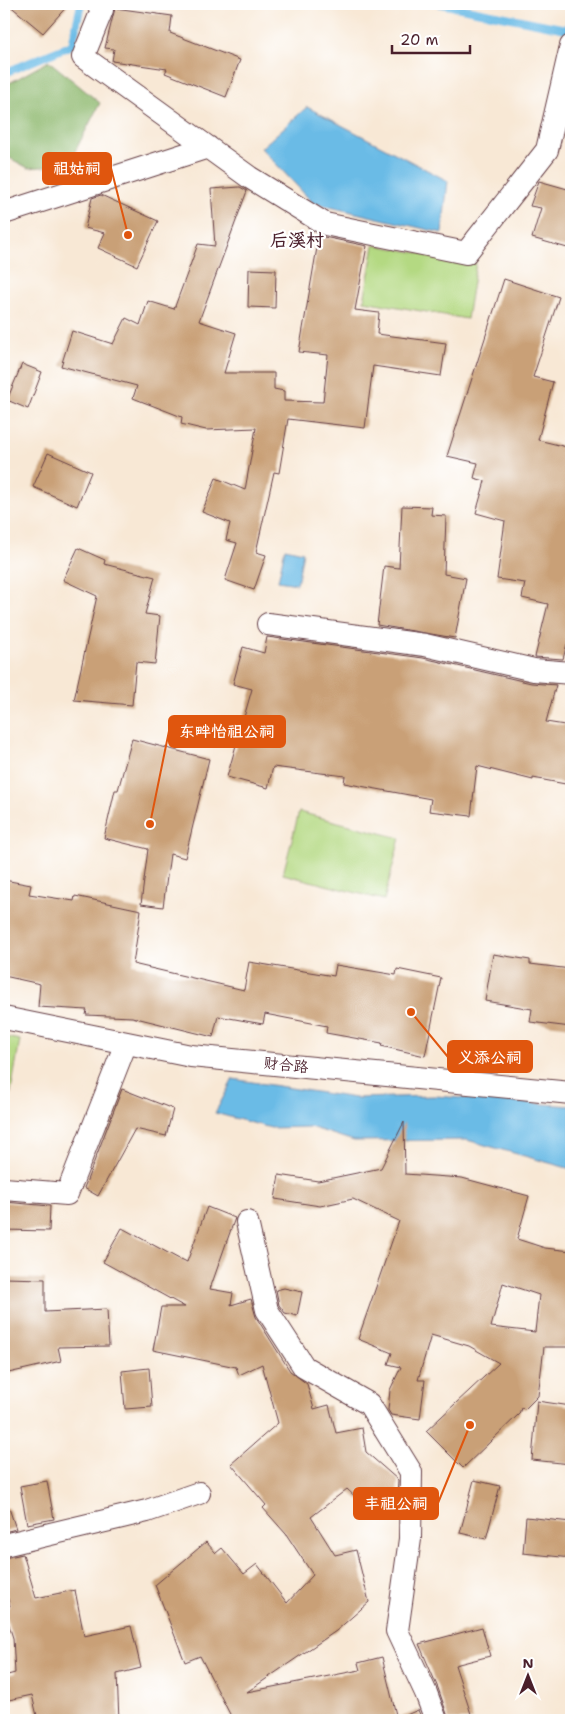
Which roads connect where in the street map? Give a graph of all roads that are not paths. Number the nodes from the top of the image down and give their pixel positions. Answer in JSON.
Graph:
{"nodes":[{"id":1,"x":98,"y":4,"type":"edge"},
{"id":2,"x":571,"y":47,"type":"edge"},
{"id":3,"x":208,"y":147,"type":"junction"},
{"id":4,"x":4,"y":213,"type":"edge"},
{"id":5,"x":268,"y":624,"type":"dead end"},
{"id":6,"x":571,"y":673,"type":"edge"},
{"id":7,"x":4,"y":1018,"type":"edge"},
{"id":8,"x":126,"y":1043,"type":"junction"},
{"id":9,"x":571,"y":1094,"type":"edge"},
{"id":10,"x":4,"y":1189,"type":"edge"},
{"id":11,"x":247,"y":1222,"type":"dead end"},
{"id":12,"x":198,"y":1492,"type":"dead end"},
{"id":13,"x":4,"y":1545,"type":"edge"},
{"id":14,"x":436,"y":1720,"type":"edge"}],
"edges":[{"from":1,"to":3,"type":"street"},
{"from":2,"to":3,"type":"street"},
{"from":3,"to":4,"type":"street"},
{"from":5,"to":6,"type":"street"},
{"from":7,"to":8,"type":"street","name":"财合路"},
{"from":8,"to":9,"type":"street","name":"财合路"},
{"from":8,"to":10,"type":"street"},
{"from":11,"to":14,"type":"street"},
{"from":12,"to":13,"type":"street"}]}
